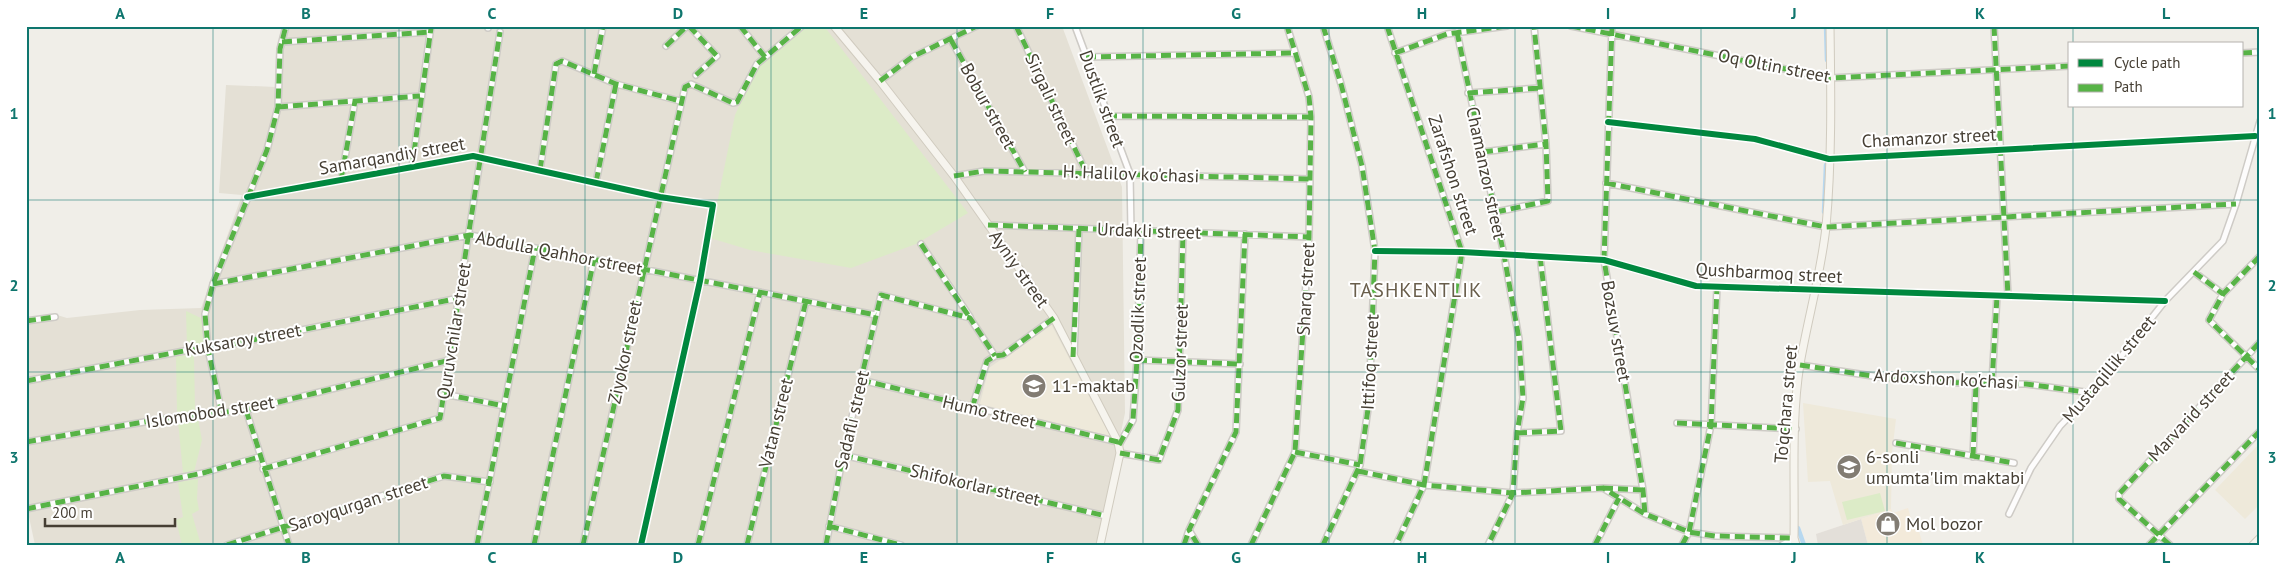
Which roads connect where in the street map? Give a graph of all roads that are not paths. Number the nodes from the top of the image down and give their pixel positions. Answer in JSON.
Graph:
{"nodes":[{"id":1,"x":286,"y":26,"type":"edge"},
{"id":2,"x":603,"y":26,"type":"edge"},
{"id":3,"x":688,"y":26,"type":"edge"},
{"id":4,"x":740,"y":26,"type":"edge"},
{"id":5,"x":802,"y":26,"type":"edge"},
{"id":6,"x":834,"y":26,"type":"edge"},
{"id":7,"x":977,"y":26,"type":"edge"},
{"id":8,"x":1016,"y":26,"type":"edge"},
{"id":9,"x":1075,"y":26,"type":"edge"},
{"id":10,"x":1287,"y":26,"type":"edge"},
{"id":11,"x":1323,"y":26,"type":"edge"},
{"id":12,"x":1387,"y":26,"type":"edge"},
{"id":13,"x":1446,"y":26,"type":"edge"},
{"id":14,"x":1508,"y":26,"type":"edge"},
{"id":15,"x":1534,"y":26,"type":"edge"},
{"id":16,"x":1571,"y":26,"type":"edge"},
{"id":17,"x":1612,"y":26,"type":"edge"},
{"id":18,"x":1830,"y":26,"type":"edge"},
{"id":19,"x":1994,"y":26,"type":"edge"},
{"id":20,"x":430,"y":29,"type":"edge"},
{"id":21,"x":500,"y":32,"type":"dead end"},
{"id":22,"x":1457,"y":32,"type":"junction"},
{"id":23,"x":1447,"y":34,"type":"junction"},
{"id":24,"x":1611,"y":34,"type":"junction"},
{"id":25,"x":951,"y":40,"type":"junction"},
{"id":26,"x":282,"y":42,"type":"junction"},
{"id":27,"x":666,"y":46,"type":"dead end"},
{"id":28,"x":2260,"y":52,"type":"edge"},
{"id":29,"x":1295,"y":53,"type":"junction"},
{"id":30,"x":1395,"y":53,"type":"junction"},
{"id":31,"x":2244,"y":53,"type":"edge"},
{"id":32,"x":765,"y":57,"type":"junction"},
{"id":33,"x":1086,"y":57,"type":"junction"},
{"id":34,"x":2068,"y":66,"type":"edge"},
{"id":35,"x":1998,"y":71,"type":"junction"},
{"id":36,"x":594,"y":74,"type":"junction"},
{"id":37,"x":696,"y":75,"type":"dead end"},
{"id":38,"x":1830,"y":78,"type":"junction"},
{"id":39,"x":880,"y":81,"type":"junction"},
{"id":40,"x":616,"y":84,"type":"junction"},
{"id":41,"x":1540,"y":88,"type":"junction"},
{"id":42,"x":1468,"y":93,"type":"junction"},
{"id":43,"x":420,"y":96,"type":"junction"},
{"id":44,"x":355,"y":101,"type":"junction"},
{"id":45,"x":680,"y":101,"type":"junction"},
{"id":46,"x":278,"y":107,"type":"junction"},
{"id":47,"x":1107,"y":116,"type":"junction"},
{"id":48,"x":1311,"y":117,"type":"junction"},
{"id":49,"x":2260,"y":121,"type":"edge"},
{"id":50,"x":1608,"y":122,"type":"junction"},
{"id":51,"x":2255,"y":136,"type":"junction"},
{"id":52,"x":1546,"y":144,"type":"junction"},
{"id":53,"x":1999,"y":148,"type":"junction"},
{"id":54,"x":1483,"y":152,"type":"junction"},
{"id":55,"x":481,"y":158,"type":"junction"},
{"id":56,"x":1829,"y":159,"type":"junction"},
{"id":57,"x":412,"y":167,"type":"junction"},
{"id":58,"x":540,"y":170,"type":"junction"},
{"id":59,"x":1025,"y":172,"type":"junction"},
{"id":60,"x":1086,"y":172,"type":"junction"},
{"id":61,"x":1130,"y":174,"type":"junction"},
{"id":62,"x":954,"y":176,"type":"junction"},
{"id":63,"x":1310,"y":179,"type":"junction"},
{"id":64,"x":341,"y":180,"type":"junction"},
{"id":65,"x":596,"y":182,"type":"junction"},
{"id":66,"x":1606,"y":183,"type":"junction"},
{"id":67,"x":247,"y":197,"type":"junction"},
{"id":68,"x":660,"y":197,"type":"junction"},
{"id":69,"x":2236,"y":204,"type":"junction"},
{"id":70,"x":1496,"y":212,"type":"junction"},
{"id":71,"x":2003,"y":216,"type":"junction"},
{"id":72,"x":988,"y":225,"type":"junction"},
{"id":73,"x":1826,"y":227,"type":"junction"},
{"id":74,"x":1079,"y":229,"type":"junction"},
{"id":75,"x":1131,"y":231,"type":"junction"},
{"id":76,"x":1141,"y":232,"type":"junction"},
{"id":77,"x":1183,"y":233,"type":"junction"},
{"id":78,"x":1245,"y":234,"type":"junction"},
{"id":79,"x":470,"y":235,"type":"junction"},
{"id":80,"x":1309,"y":237,"type":"junction"},
{"id":81,"x":921,"y":244,"type":"dead end"},
{"id":82,"x":535,"y":248,"type":"junction"},
{"id":83,"x":1375,"y":251,"type":"junction"},
{"id":84,"x":1462,"y":252,"type":"junction"},
{"id":85,"x":1504,"y":255,"type":"junction"},
{"id":86,"x":1540,"y":256,"type":"junction"},
{"id":87,"x":2260,"y":256,"type":"edge"},
{"id":88,"x":594,"y":259,"type":"junction"},
{"id":89,"x":1604,"y":260,"type":"junction"},
{"id":90,"x":643,"y":269,"type":"junction"},
{"id":91,"x":2194,"y":272,"type":"junction"},
{"id":92,"x":700,"y":281,"type":"junction"},
{"id":93,"x":213,"y":284,"type":"junction"},
{"id":94,"x":1717,"y":287,"type":"junction"},
{"id":95,"x":760,"y":292,"type":"junction"},
{"id":96,"x":1816,"y":292,"type":"junction"},
{"id":97,"x":2223,"y":294,"type":"junction"},
{"id":98,"x":1997,"y":296,"type":"junction"},
{"id":99,"x":2008,"y":296,"type":"junction"},
{"id":100,"x":459,"y":298,"type":"junction"},
{"id":101,"x":806,"y":301,"type":"junction"},
{"id":102,"x":2165,"y":301,"type":"junction"},
{"id":103,"x":876,"y":316,"type":"junction"},
{"id":104,"x":55,"y":317,"type":"dead end"},
{"id":105,"x":970,"y":318,"type":"junction"},
{"id":106,"x":1054,"y":318,"type":"junction"},
{"id":107,"x":26,"y":322,"type":"edge"},
{"id":108,"x":2260,"y":342,"type":"edge"},
{"id":109,"x":208,"y":350,"type":"junction"},
{"id":110,"x":996,"y":356,"type":"junction"},
{"id":111,"x":1074,"y":357,"type":"junction"},
{"id":112,"x":2246,"y":357,"type":"junction"},
{"id":113,"x":450,"y":360,"type":"junction"},
{"id":114,"x":1137,"y":360,"type":"junction"},
{"id":115,"x":1180,"y":361,"type":"junction"},
{"id":116,"x":1240,"y":364,"type":"junction"},
{"id":117,"x":1800,"y":365,"type":"junction"},
{"id":118,"x":2260,"y":370,"type":"edge"},
{"id":119,"x":861,"y":380,"type":"junction"},
{"id":120,"x":26,"y":381,"type":"edge"},
{"id":121,"x":1992,"y":383,"type":"junction"},
{"id":122,"x":1976,"y":384,"type":"junction"},
{"id":123,"x":2092,"y":393,"type":"junction"},
{"id":124,"x":444,"y":394,"type":"junction"},
{"id":125,"x":504,"y":406,"type":"junction"},
{"id":126,"x":972,"y":408,"type":"junction"},
{"id":127,"x":246,"y":410,"type":"junction"},
{"id":128,"x":222,"y":414,"type":"junction"},
{"id":129,"x":1677,"y":423,"type":"dead end"},
{"id":130,"x":1711,"y":425,"type":"junction"},
{"id":131,"x":1796,"y":429,"type":"junction"},
{"id":132,"x":2260,"y":431,"type":"edge"},
{"id":133,"x":1517,"y":433,"type":"junction"},
{"id":134,"x":26,"y":442,"type":"edge"},
{"id":135,"x":1896,"y":444,"type":"dead end"},
{"id":136,"x":1119,"y":447,"type":"junction"},
{"id":137,"x":1295,"y":452,"type":"junction"},
{"id":138,"x":843,"y":454,"type":"junction"},
{"id":139,"x":259,"y":457,"type":"junction"},
{"id":140,"x":1973,"y":457,"type":"junction"},
{"id":141,"x":2014,"y":463,"type":"dead end"},
{"id":142,"x":1360,"y":465,"type":"junction"},
{"id":143,"x":263,"y":468,"type":"junction"},
{"id":144,"x":1358,"y":471,"type":"junction"},
{"id":145,"x":490,"y":482,"type":"junction"},
{"id":146,"x":1424,"y":485,"type":"junction"},
{"id":147,"x":1603,"y":488,"type":"junction"},
{"id":148,"x":1643,"y":490,"type":"junction"},
{"id":149,"x":1513,"y":493,"type":"junction"},
{"id":150,"x":1619,"y":498,"type":"junction"},
{"id":151,"x":26,"y":509,"type":"edge"},
{"id":152,"x":1645,"y":514,"type":"junction"},
{"id":153,"x":2009,"y":514,"type":"dead end"},
{"id":154,"x":1106,"y":516,"type":"junction"},
{"id":155,"x":829,"y":526,"type":"junction"},
{"id":156,"x":283,"y":528,"type":"junction"},
{"id":157,"x":1190,"y":530,"type":"junction"},
{"id":158,"x":1689,"y":532,"type":"junction"},
{"id":159,"x":2159,"y":535,"type":"junction"},
{"id":160,"x":2260,"y":538,"type":"edge"},
{"id":161,"x":1794,"y":542,"type":"edge"},
{"id":162,"x":227,"y":545,"type":"edge"},
{"id":163,"x":289,"y":545,"type":"edge"},
{"id":164,"x":477,"y":545,"type":"edge"},
{"id":165,"x":534,"y":545,"type":"edge"},
{"id":166,"x":583,"y":545,"type":"edge"},
{"id":167,"x":641,"y":545,"type":"edge"},
{"id":168,"x":698,"y":545,"type":"edge"},
{"id":169,"x":747,"y":545,"type":"edge"},
{"id":170,"x":826,"y":545,"type":"edge"},
{"id":171,"x":901,"y":545,"type":"edge"},
{"id":172,"x":1100,"y":545,"type":"edge"},
{"id":173,"x":1184,"y":545,"type":"edge"},
{"id":174,"x":1198,"y":545,"type":"edge"},
{"id":175,"x":1252,"y":545,"type":"edge"},
{"id":176,"x":1323,"y":545,"type":"edge"},
{"id":177,"x":1396,"y":545,"type":"edge"},
{"id":178,"x":1488,"y":545,"type":"edge"},
{"id":179,"x":1594,"y":545,"type":"edge"},
{"id":180,"x":1682,"y":545,"type":"edge"},
{"id":181,"x":1782,"y":545,"type":"edge"},
{"id":182,"x":2149,"y":545,"type":"edge"},
{"id":183,"x":2170,"y":545,"type":"edge"},
{"id":184,"x":2253,"y":545,"type":"edge"}],
"edges":[{"from":1,"to":26,"type":"street"},
{"from":2,"to":36,"type":"street"},
{"from":3,"to":27,"type":"street"},
{"from":3,"to":37,"type":"street"},
{"from":4,"to":32,"type":"street"},
{"from":5,"to":32,"type":"street"},
{"from":6,"to":39,"type":"street","name":"Ayniy street"},
{"from":7,"to":25,"type":"street"},
{"from":8,"to":60,"type":"street","name":"Sirgali street"},
{"from":9,"to":33,"type":"street","name":"Dustlik street"},
{"from":10,"to":29,"type":"street","name":"Sharq street"},
{"from":11,"to":83,"type":"street","name":"Ittifoq street"},
{"from":12,"to":30,"type":"street","name":"Zarafshon street"},
{"from":13,"to":23,"type":"street"},
{"from":14,"to":22,"type":"street"},
{"from":15,"to":41,"type":"street"},
{"from":16,"to":24,"type":"street","name":"Oq Oltin street"},
{"from":17,"to":24,"type":"street","name":"Bozsuv street"},
{"from":18,"to":38,"type":"street","name":"To'qchara street"},
{"from":19,"to":35,"type":"street"},
{"from":20,"to":26,"type":"street"},
{"from":20,"to":43,"type":"street"},
{"from":21,"to":55,"type":"street","name":"Quruvchilar street"},
{"from":22,"to":23,"type":"street"},
{"from":22,"to":42,"type":"street","name":"Chamanzor street"},
{"from":23,"to":30,"type":"street"},
{"from":24,"to":38,"type":"street","name":"Oq Oltin street"},
{"from":24,"to":50,"type":"street","name":"Bozsuv street"},
{"from":25,"to":39,"type":"street"},
{"from":25,"to":59,"type":"street","name":"Bobur street"},
{"from":26,"to":46,"type":"street"},
{"from":28,"to":31,"type":"street"},
{"from":29,"to":33,"type":"street"},
{"from":29,"to":48,"type":"street","name":"Sharq street"},
{"from":30,"to":84,"type":"street","name":"Zarafshon street"},
{"from":32,"to":45,"type":"street"},
{"from":33,"to":47,"type":"street","name":"Dustlik street"},
{"from":34,"to":35,"type":"street","name":"Oq Oltin street"},
{"from":35,"to":38,"type":"street","name":"Oq Oltin street"},
{"from":35,"to":53,"type":"street"},
{"from":36,"to":40,"type":"street"},
{"from":36,"to":58,"type":"street"},
{"from":38,"to":56,"type":"street","name":"To'qchara street"},
{"from":39,"to":62,"type":"street","name":"Ayniy street"},
{"from":40,"to":45,"type":"street"},
{"from":40,"to":65,"type":"street"},
{"from":41,"to":42,"type":"street"},
{"from":41,"to":52,"type":"street"},
{"from":42,"to":54,"type":"street","name":"Chamanzor street"},
{"from":43,"to":44,"type":"street"},
{"from":43,"to":57,"type":"street"},
{"from":44,"to":46,"type":"street"},
{"from":44,"to":64,"type":"street"},
{"from":45,"to":68,"type":"street","name":"Ziyokor street"},
{"from":46,"to":67,"type":"street"},
{"from":47,"to":48,"type":"street"},
{"from":47,"to":61,"type":"street","name":"Dustlik street"},
{"from":48,"to":63,"type":"street","name":"Sharq street"},
{"from":49,"to":51,"type":"street","name":"Mustaqillik street"},
{"from":50,"to":56,"type":"street","name":"Chamanzor street"},
{"from":50,"to":66,"type":"street","name":"Bozsuv street"},
{"from":51,"to":53,"type":"street","name":"Chamanzor street"},
{"from":51,"to":69,"type":"street","name":"Mustaqillik street"},
{"from":52,"to":54,"type":"street"},
{"from":52,"to":70,"type":"street"},
{"from":53,"to":56,"type":"street","name":"Chamanzor street"},
{"from":53,"to":71,"type":"street"},
{"from":54,"to":70,"type":"street","name":"Chamanzor street"},
{"from":55,"to":57,"type":"street","name":"Samarqandiy street"},
{"from":55,"to":58,"type":"street","name":"Samarqandiy street"},
{"from":55,"to":79,"type":"street","name":"Quruvchilar street"},
{"from":56,"to":73,"type":"street","name":"To'qchara street"},
{"from":57,"to":64,"type":"street","name":"Samarqandiy street"},
{"from":58,"to":65,"type":"street","name":"Samarqandiy street"},
{"from":59,"to":60,"type":"street","name":"H. Halilov ko'chasi"},
{"from":59,"to":62,"type":"street","name":"H. Halilov ko'chasi"},
{"from":60,"to":61,"type":"street","name":"H. Halilov ko'chasi"},
{"from":61,"to":63,"type":"street","name":"H. Halilov ko'chasi"},
{"from":61,"to":75,"type":"street","name":"Dustlik street"},
{"from":62,"to":72,"type":"street","name":"Ayniy street"},
{"from":63,"to":80,"type":"street","name":"Sharq street"},
{"from":64,"to":67,"type":"street","name":"Samarqandiy street"},
{"from":65,"to":68,"type":"street","name":"Samarqandiy street"},
{"from":66,"to":73,"type":"street"},
{"from":66,"to":89,"type":"street","name":"Bozsuv street"},
{"from":67,"to":93,"type":"street"},
{"from":68,"to":90,"type":"street","name":"Ziyokor street"},
{"from":68,"to":92,"type":"street","name":"Samarqandiy street"},
{"from":69,"to":71,"type":"street"},
{"from":69,"to":91,"type":"street","name":"Mustaqillik street"},
{"from":70,"to":85,"type":"street","name":"Chamanzor street"},
{"from":71,"to":73,"type":"street"},
{"from":71,"to":99,"type":"street"},
{"from":72,"to":74,"type":"street","name":"Urdakli street"},
{"from":72,"to":106,"type":"street","name":"Ayniy street"},
{"from":73,"to":96,"type":"street","name":"To'qchara street"},
{"from":74,"to":75,"type":"street","name":"Urdakli street"},
{"from":74,"to":111,"type":"street"},
{"from":75,"to":76,"type":"street","name":"Urdakli street"},
{"from":76,"to":77,"type":"street","name":"Urdakli street"},
{"from":76,"to":114,"type":"street","name":"Ozodlik street"},
{"from":77,"to":78,"type":"street","name":"Urdakli street"},
{"from":77,"to":115,"type":"street","name":"Gulzor street"},
{"from":78,"to":80,"type":"street","name":"Urdakli street"},
{"from":78,"to":116,"type":"street"},
{"from":79,"to":82,"type":"street","name":"Abdulla Qahhor street"},
{"from":79,"to":93,"type":"street","name":"Abdulla Qahhor street"},
{"from":79,"to":100,"type":"street","name":"Quruvchilar street"},
{"from":80,"to":137,"type":"street","name":"Sharq street"},
{"from":81,"to":105,"type":"street"},
{"from":82,"to":88,"type":"street","name":"Abdulla Qahhor street"},
{"from":82,"to":125,"type":"street"},
{"from":83,"to":84,"type":"street","name":"Qushbarmoq street"},
{"from":83,"to":142,"type":"street","name":"Ittifoq street"},
{"from":84,"to":85,"type":"street","name":"Qushbarmoq street"},
{"from":84,"to":146,"type":"street","name":"Zarafshon street"},
{"from":85,"to":86,"type":"street","name":"Qushbarmoq street"},
{"from":85,"to":133,"type":"street","name":"Chamanzor street"},
{"from":86,"to":89,"type":"street","name":"Qushbarmoq street"},
{"from":86,"to":133,"type":"street"},
{"from":87,"to":97,"type":"street"},
{"from":88,"to":90,"type":"street","name":"Abdulla Qahhor street"},
{"from":88,"to":165,"type":"street"},
{"from":89,"to":94,"type":"street","name":"Qushbarmoq street"},
{"from":89,"to":148,"type":"street","name":"Bozsuv street"},
{"from":90,"to":92,"type":"street","name":"Abdulla Qahhor street"},
{"from":90,"to":166,"type":"street","name":"Ziyokor street"},
{"from":91,"to":97,"type":"street"},
{"from":91,"to":102,"type":"street","name":"Mustaqillik street"},
{"from":92,"to":95,"type":"street","name":"Abdulla Qahhor street"},
{"from":92,"to":167,"type":"street"},
{"from":93,"to":109,"type":"street"},
{"from":94,"to":96,"type":"street","name":"Qushbarmoq street"},
{"from":94,"to":130,"type":"street"},
{"from":95,"to":101,"type":"street","name":"Abdulla Qahhor street"},
{"from":95,"to":168,"type":"street"},
{"from":96,"to":98,"type":"street","name":"Qushbarmoq street"},
{"from":96,"to":117,"type":"street","name":"To'qchara street"},
{"from":97,"to":112,"type":"street"},
{"from":98,"to":99,"type":"street","name":"Qushbarmoq street"},
{"from":98,"to":121,"type":"street"},
{"from":99,"to":102,"type":"street","name":"Qushbarmoq street"},
{"from":100,"to":109,"type":"street","name":"Kuksaroy street"},
{"from":100,"to":113,"type":"street","name":"Quruvchilar street"},
{"from":101,"to":103,"type":"street","name":"Abdulla Qahhor street"},
{"from":101,"to":169,"type":"street","name":"Vatan street"},
{"from":102,"to":123,"type":"street","name":"Mustaqillik street"},
{"from":103,"to":105,"type":"street","name":"Sadafli street"},
{"from":103,"to":119,"type":"street","name":"Sadafli street"},
{"from":104,"to":107,"type":"street"},
{"from":105,"to":110,"type":"street"},
{"from":106,"to":110,"type":"street"},
{"from":106,"to":111,"type":"street","name":"Ayniy street"},
{"from":108,"to":112,"type":"street","name":"Marvarid street"},
{"from":109,"to":120,"type":"street","name":"Kuksaroy street"},
{"from":109,"to":128,"type":"street"},
{"from":110,"to":126,"type":"street"},
{"from":111,"to":136,"type":"street","name":"Ayniy street"},
{"from":112,"to":118,"type":"street"},
{"from":112,"to":159,"type":"street","name":"Marvarid street"},
{"from":113,"to":124,"type":"street","name":"Quruvchilar street"},
{"from":113,"to":127,"type":"street","name":"Islomobod street"},
{"from":114,"to":115,"type":"street"},
{"from":114,"to":136,"type":"street","name":"Ozodlik street"},
{"from":115,"to":116,"type":"street"},
{"from":115,"to":136,"type":"street","name":"Gulzor street"},
{"from":116,"to":157,"type":"street"},
{"from":117,"to":122,"type":"street","name":"Ardoxshon ko'chasi"},
{"from":117,"to":131,"type":"street","name":"To'qchara street"},
{"from":119,"to":126,"type":"street","name":"Humo street"},
{"from":119,"to":138,"type":"street","name":"Sadafli street"},
{"from":121,"to":122,"type":"street","name":"Ardoxshon ko'chasi"},
{"from":121,"to":123,"type":"street","name":"Ardoxshon ko'chasi"},
{"from":122,"to":140,"type":"street"},
{"from":123,"to":153,"type":"street","name":"Mustaqillik street"},
{"from":124,"to":125,"type":"street"},
{"from":124,"to":143,"type":"street","name":"Quruvchilar street"},
{"from":125,"to":145,"type":"street"},
{"from":126,"to":136,"type":"street","name":"Humo street"},
{"from":127,"to":128,"type":"street","name":"Islomobod street"},
{"from":127,"to":139,"type":"street"},
{"from":128,"to":134,"type":"street","name":"Islomobod street"},
{"from":129,"to":130,"type":"street"},
{"from":130,"to":131,"type":"street"},
{"from":130,"to":158,"type":"street"},
{"from":131,"to":161,"type":"street","name":"To'qchara street"},
{"from":132,"to":159,"type":"street"},
{"from":133,"to":149,"type":"street","name":"Chamanzor street"},
{"from":135,"to":140,"type":"street"},
{"from":136,"to":154,"type":"street"},
{"from":137,"to":142,"type":"street"},
{"from":137,"to":175,"type":"street","name":"Sharq street"},
{"from":138,"to":154,"type":"street","name":"Shifokorlar street"},
{"from":138,"to":155,"type":"street","name":"Sadafli street"},
{"from":139,"to":143,"type":"street"},
{"from":139,"to":151,"type":"street"},
{"from":140,"to":141,"type":"street"},
{"from":142,"to":144,"type":"street","name":"Ittifoq street"},
{"from":143,"to":156,"type":"street"},
{"from":144,"to":146,"type":"street"},
{"from":144,"to":176,"type":"street","name":"Ittifoq street"},
{"from":145,"to":156,"type":"street","name":"Saroyqurgan street"},
{"from":145,"to":164,"type":"street"},
{"from":146,"to":149,"type":"street"},
{"from":146,"to":177,"type":"street","name":"Zarafshon street"},
{"from":147,"to":148,"type":"street"},
{"from":147,"to":149,"type":"street"},
{"from":147,"to":150,"type":"street"},
{"from":148,"to":152,"type":"street","name":"Bozsuv street"},
{"from":149,"to":178,"type":"street"},
{"from":150,"to":152,"type":"street"},
{"from":150,"to":179,"type":"street"},
{"from":152,"to":158,"type":"street"},
{"from":154,"to":172,"type":"street"},
{"from":155,"to":170,"type":"street","name":"Sadafli street"},
{"from":155,"to":171,"type":"street"},
{"from":156,"to":162,"type":"street","name":"Saroyqurgan street"},
{"from":156,"to":163,"type":"street"},
{"from":157,"to":173,"type":"street"},
{"from":157,"to":174,"type":"street"},
{"from":158,"to":161,"type":"street"},
{"from":158,"to":180,"type":"street"},
{"from":159,"to":182,"type":"street"},
{"from":159,"to":183,"type":"street"},
{"from":160,"to":184,"type":"street"},
{"from":161,"to":181,"type":"street"}]}
